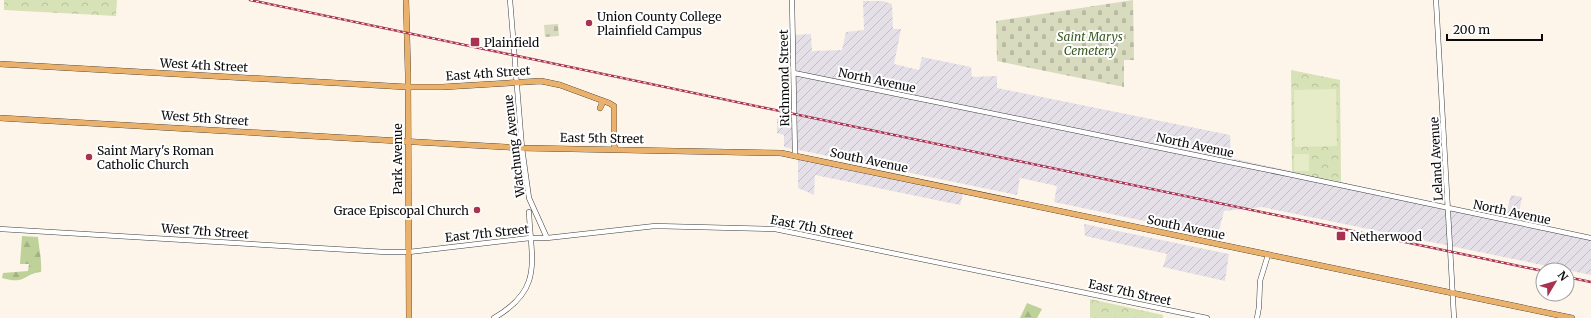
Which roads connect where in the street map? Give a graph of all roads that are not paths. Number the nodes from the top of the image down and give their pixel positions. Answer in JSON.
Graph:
{"nodes":[{"id":1,"x":406,"y":0,"type":"edge"},
{"id":2,"x":510,"y":0,"type":"edge"},
{"id":3,"x":792,"y":0,"type":"edge"},
{"id":4,"x":1436,"y":0,"type":"edge"},
{"id":5,"x":0,"y":64,"type":"edge"},
{"id":6,"x":794,"y":73,"type":"junction"},
{"id":7,"x":516,"y":81,"type":"junction"},
{"id":8,"x":407,"y":86,"type":"junction"},
{"id":9,"x":601,"y":100,"type":"junction"},
{"id":10,"x":600,"y":108,"type":"dead end"},
{"id":11,"x":0,"y":118,"type":"edge"},
{"id":12,"x":408,"y":142,"type":"junction"},
{"id":13,"x":522,"y":148,"type":"junction"},
{"id":14,"x":616,"y":150,"type":"junction"},
{"id":15,"x":795,"y":155,"type":"junction"},
{"id":16,"x":1448,"y":208,"type":"junction"},
{"id":17,"x":529,"y":212,"type":"dead end"},
{"id":18,"x":0,"y":229,"type":"edge"},
{"id":19,"x":530,"y":238,"type":"junction"},
{"id":20,"x":547,"y":238,"type":"junction"},
{"id":21,"x":1591,"y":238,"type":"edge"},
{"id":22,"x":409,"y":252,"type":"junction"},
{"id":23,"x":1268,"y":256,"type":"junction"},
{"id":24,"x":1453,"y":293,"type":"junction"},
{"id":25,"x":409,"y":318,"type":"edge"},
{"id":26,"x":494,"y":318,"type":"edge"},
{"id":27,"x":1207,"y":318,"type":"edge"},
{"id":28,"x":1257,"y":318,"type":"edge"},
{"id":29,"x":1454,"y":318,"type":"edge"},
{"id":30,"x":1572,"y":318,"type":"edge"}],
"edges":[{"from":1,"to":8,"type":"main road","name":"Park Avenue"},
{"from":2,"to":7,"type":"street","name":"Watchung Avenue"},
{"from":3,"to":6,"type":"street","name":"Richmond Street"},
{"from":4,"to":16,"type":"street","name":"Leland Avenue"},
{"from":5,"to":8,"type":"main road","name":"West 4th Street"},
{"from":6,"to":15,"type":"street","name":"Richmond Street"},
{"from":6,"to":16,"type":"street","name":"North Avenue"},
{"from":7,"to":8,"type":"main road","name":"East 4th Street"},
{"from":7,"to":9,"type":"main road","name":"East 4th Street"},
{"from":7,"to":13,"type":"street","name":"Watchung Avenue"},
{"from":8,"to":12,"type":"main road","name":"Park Avenue"},
{"from":9,"to":10,"type":"main road"},
{"from":9,"to":14,"type":"main road","name":"East 4th Street"},
{"from":11,"to":12,"type":"main road","name":"West 5th Street"},
{"from":12,"to":13,"type":"main road","name":"East 5th Street"},
{"from":12,"to":22,"type":"main road","name":"Park Avenue"},
{"from":13,"to":14,"type":"main road","name":"East 5th Street"},
{"from":13,"to":20,"type":"street","name":"Watchung Avenue"},
{"from":14,"to":15,"type":"main road","name":"East 5th Street"},
{"from":15,"to":23,"type":"main road","name":"South Avenue"},
{"from":16,"to":21,"type":"street","name":"North Avenue"},
{"from":16,"to":24,"type":"street","name":"Leland Avenue"},
{"from":17,"to":19,"type":"street"},
{"from":18,"to":22,"type":"street","name":"West 7th Street"},
{"from":19,"to":20,"type":"street","name":"East 7th Street"},
{"from":19,"to":22,"type":"street","name":"East 7th Street"},
{"from":19,"to":26,"type":"street"},
{"from":20,"to":27,"type":"street","name":"East 7th Street"},
{"from":22,"to":25,"type":"main road","name":"Park Avenue"},
{"from":23,"to":24,"type":"main road","name":"South Avenue"},
{"from":23,"to":28,"type":"street"},
{"from":24,"to":29,"type":"street","name":"Leland Avenue"},
{"from":24,"to":30,"type":"main road","name":"South Avenue"}]}
